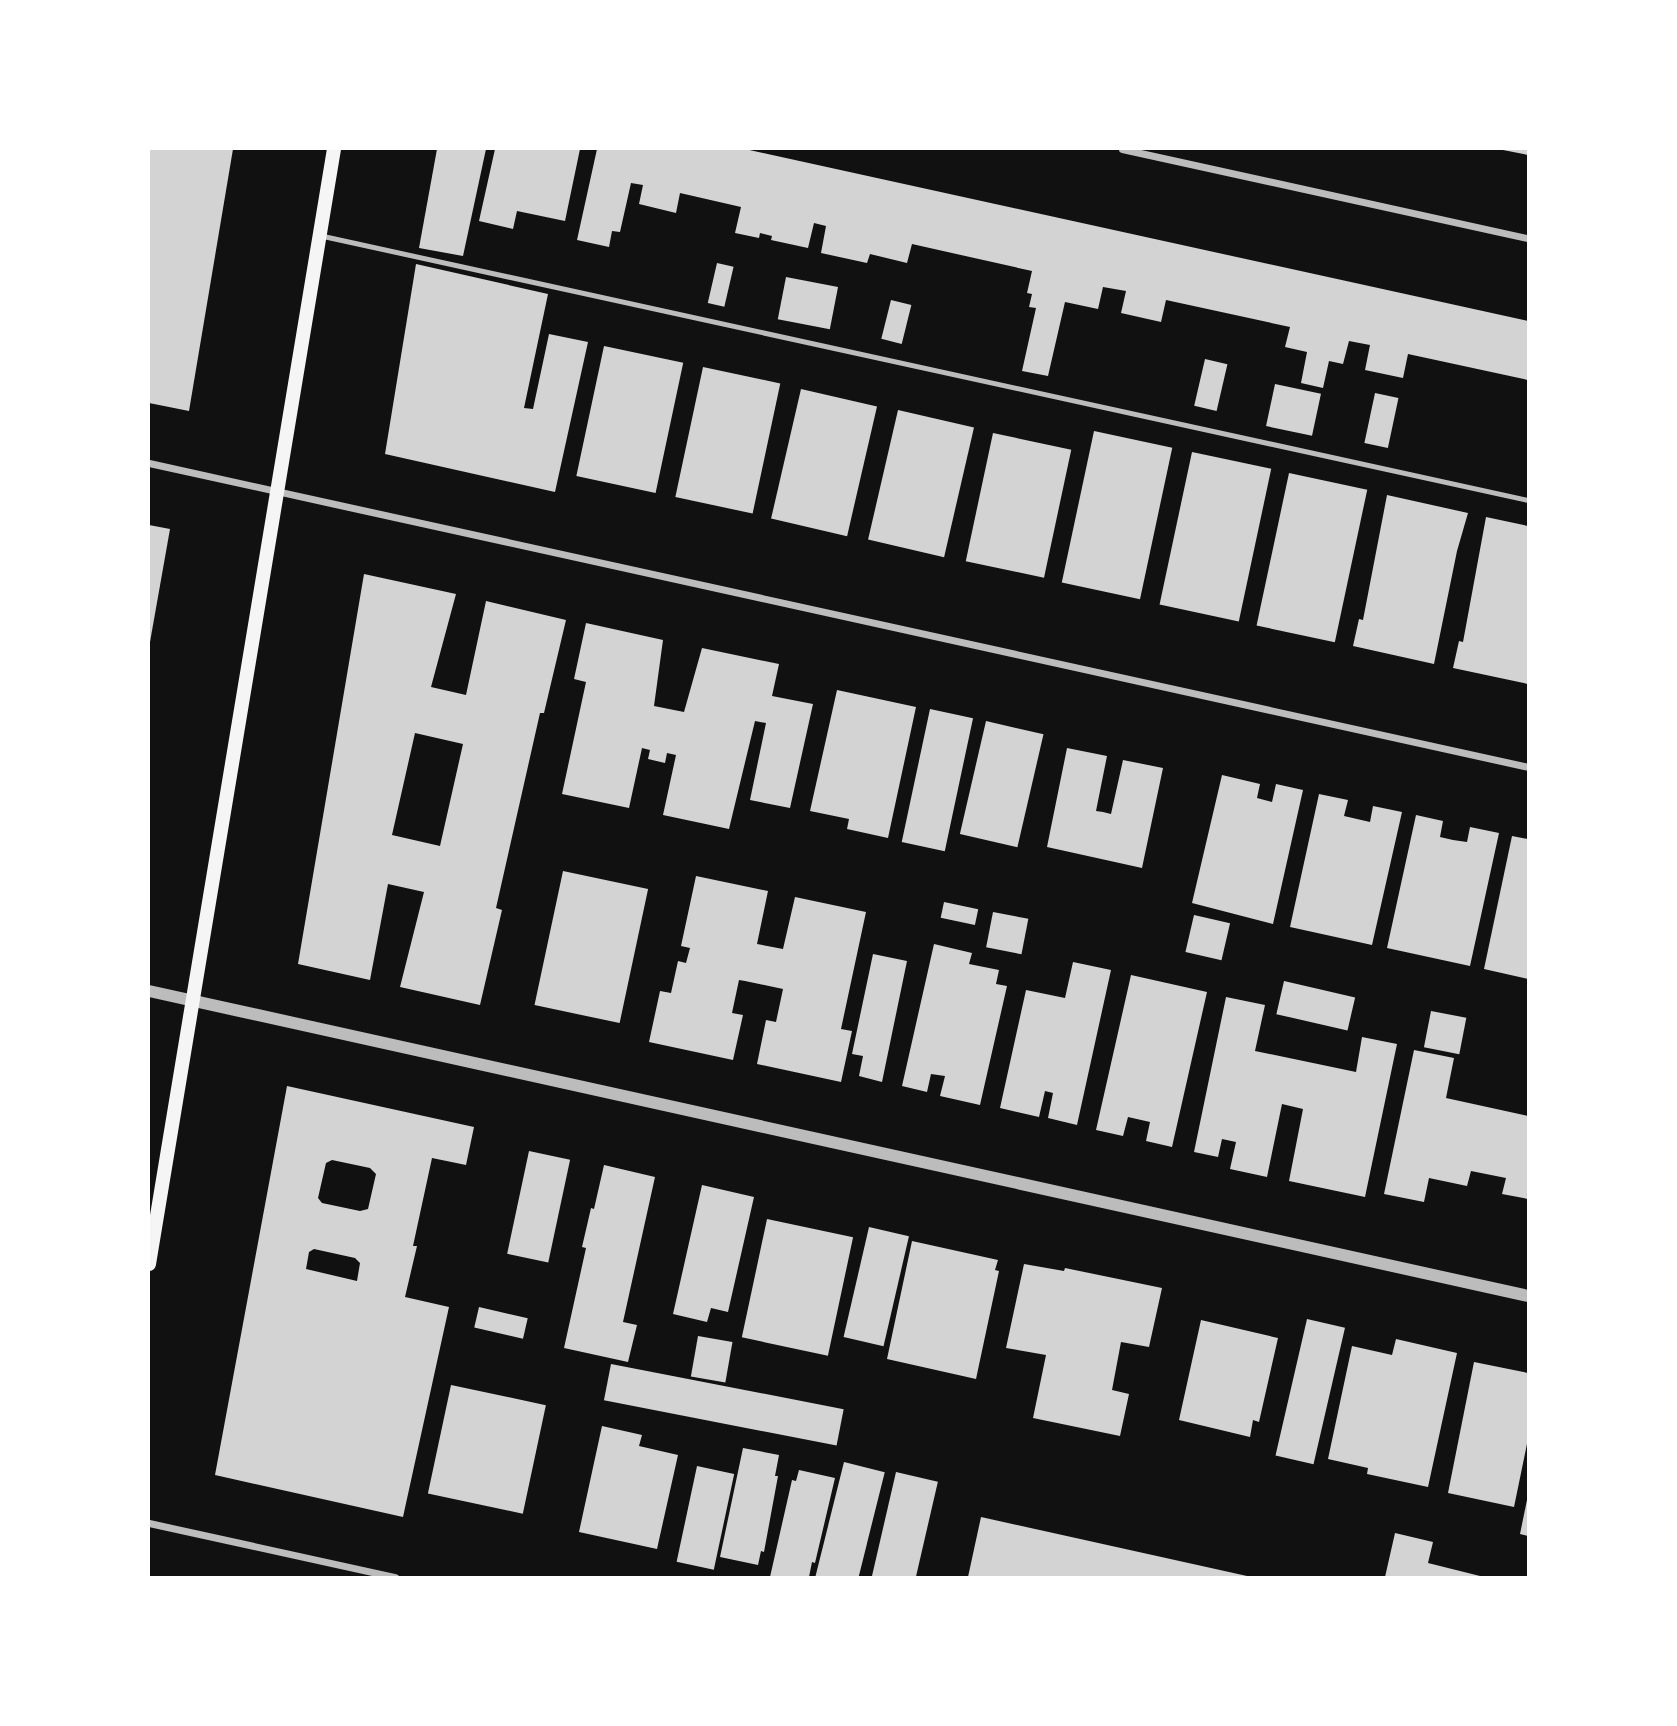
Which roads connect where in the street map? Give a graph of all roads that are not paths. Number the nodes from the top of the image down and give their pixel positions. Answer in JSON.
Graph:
{"nodes":[{"id":1,"x":334,"y":149,"type":"edge"},
{"id":2,"x":1122,"y":149,"type":"edge"},
{"id":3,"x":320,"y":235,"type":"junction"},
{"id":4,"x":1528,"y":238,"type":"edge"},
{"id":5,"x":149,"y":463,"type":"edge"},
{"id":6,"x":277,"y":491,"type":"junction"},
{"id":7,"x":1528,"y":500,"type":"edge"},
{"id":8,"x":1528,"y":767,"type":"edge"},
{"id":9,"x":149,"y":992,"type":"edge"},
{"id":10,"x":193,"y":1001,"type":"junction"},
{"id":11,"x":149,"y":1264,"type":"edge"},
{"id":12,"x":1528,"y":1296,"type":"edge"},
{"id":13,"x":149,"y":1523,"type":"edge"},
{"id":14,"x":396,"y":1577,"type":"edge"}],
"edges":[{"from":1,"to":3,"type":"main road"},
{"from":2,"to":4,"type":"street"},
{"from":3,"to":6,"type":"main road"},
{"from":3,"to":7,"type":"lane"},
{"from":5,"to":6,"type":"street"},
{"from":6,"to":8,"type":"street"},
{"from":6,"to":10,"type":"main road"},
{"from":9,"to":10,"type":"street"},
{"from":10,"to":11,"type":"main road"},
{"from":10,"to":12,"type":"street"},
{"from":13,"to":14,"type":"street"}]}
